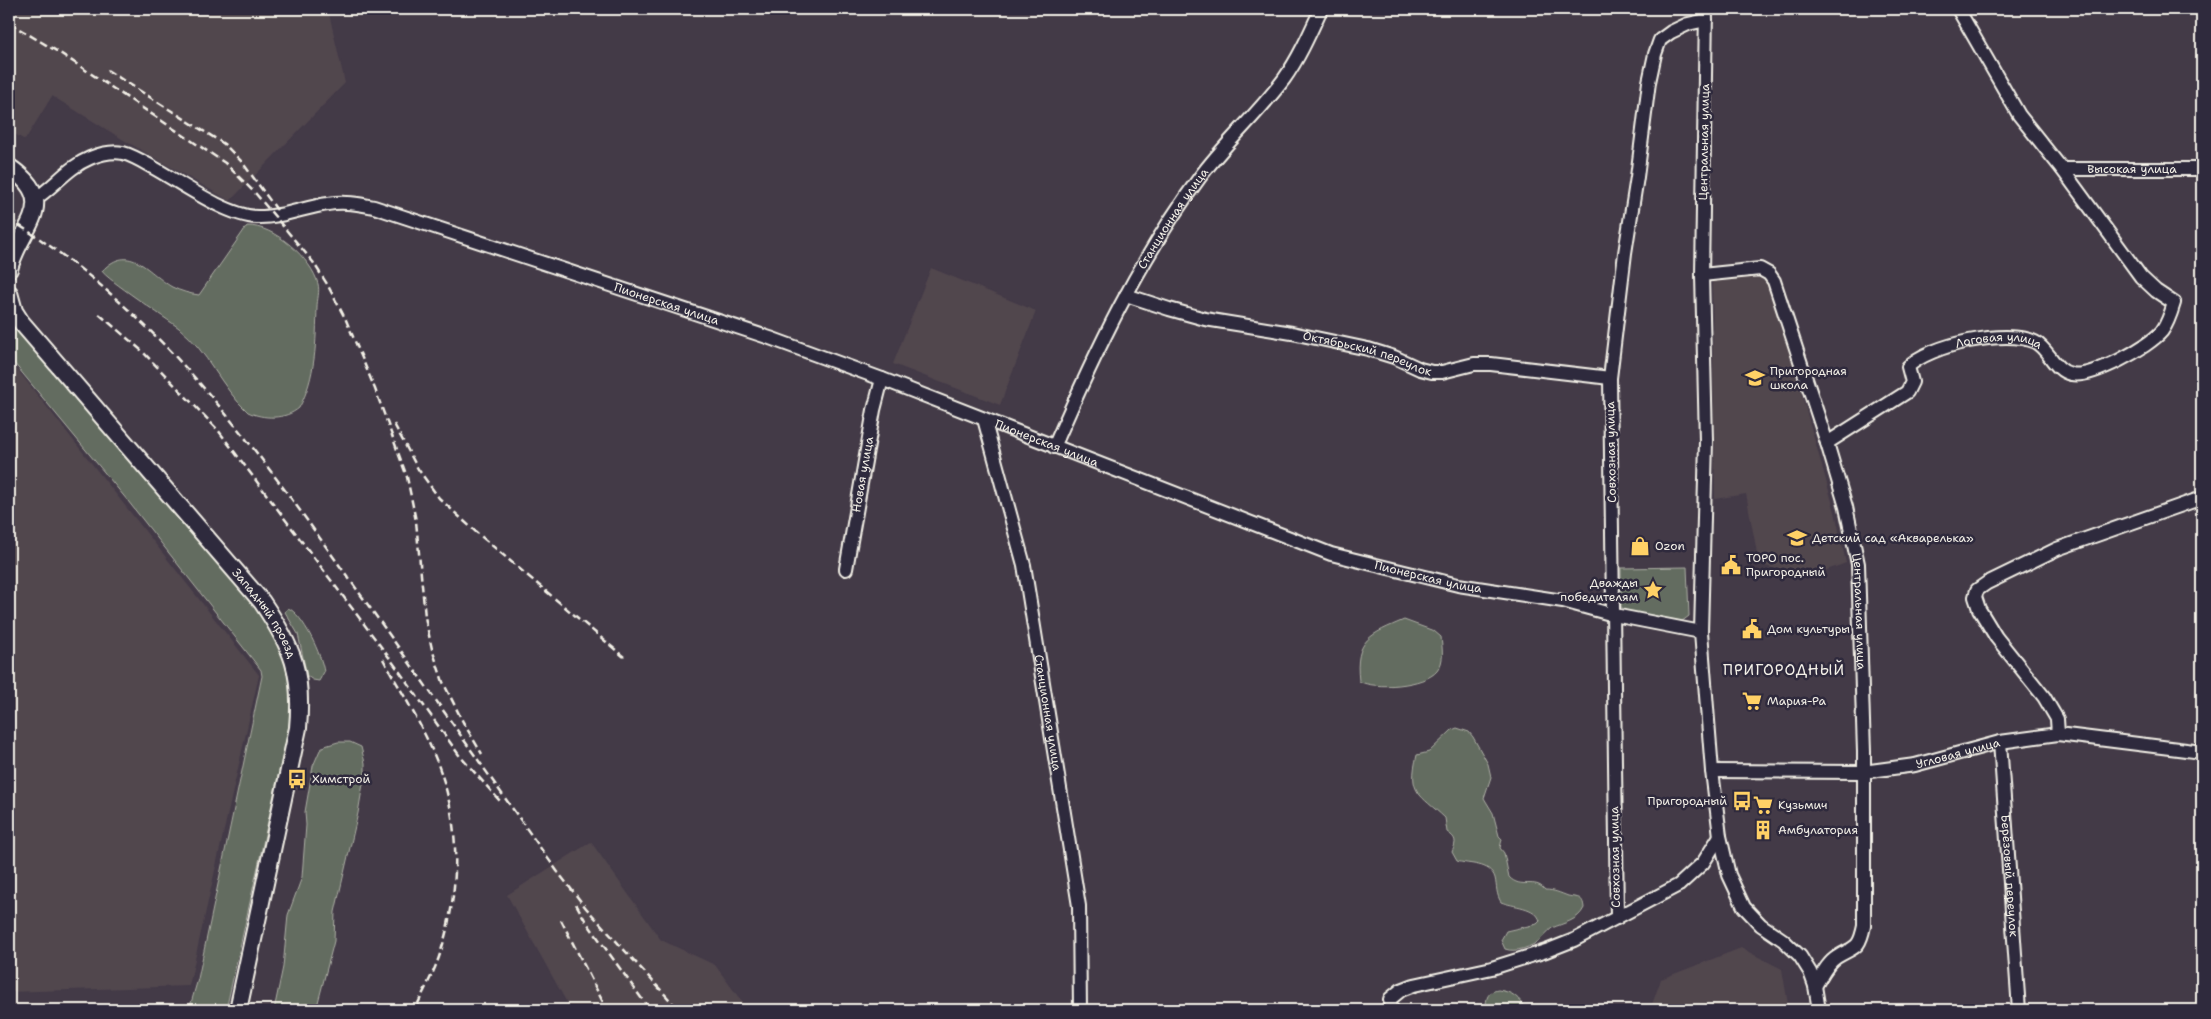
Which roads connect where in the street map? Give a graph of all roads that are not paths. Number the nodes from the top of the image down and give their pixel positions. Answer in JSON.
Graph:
{"nodes":[{"id":1,"x":1321,"y":9,"type":"edge"},
{"id":2,"x":1958,"y":9,"type":"edge"},
{"id":3,"x":1706,"y":14,"type":"edge"},
{"id":4,"x":9,"y":167,"type":"edge"},
{"id":5,"x":2062,"y":169,"type":"junction"},
{"id":6,"x":2202,"y":169,"type":"edge"},
{"id":7,"x":35,"y":199,"type":"junction"},
{"id":8,"x":9,"y":269,"type":"edge"},
{"id":9,"x":1702,"y":275,"type":"junction"},
{"id":10,"x":9,"y":293,"type":"edge"},
{"id":11,"x":1126,"y":295,"type":"junction"},
{"id":12,"x":1610,"y":378,"type":"junction"},
{"id":13,"x":882,"y":379,"type":"junction"},
{"id":14,"x":984,"y":419,"type":"junction"},
{"id":15,"x":1827,"y":443,"type":"junction"},
{"id":16,"x":1054,"y":448,"type":"junction"},
{"id":17,"x":2202,"y":498,"type":"edge"},
{"id":18,"x":846,"y":569,"type":"dead end"},
{"id":19,"x":1614,"y":615,"type":"junction"},
{"id":20,"x":1701,"y":632,"type":"junction"},
{"id":21,"x":2058,"y":734,"type":"junction"},
{"id":22,"x":2000,"y":742,"type":"junction"},
{"id":23,"x":2202,"y":752,"type":"edge"},
{"id":24,"x":1712,"y":771,"type":"junction"},
{"id":25,"x":1863,"y":772,"type":"junction"},
{"id":26,"x":1720,"y":836,"type":"junction"},
{"id":27,"x":1616,"y":918,"type":"junction"},
{"id":28,"x":1815,"y":986,"type":"junction"},
{"id":29,"x":1390,"y":1004,"type":"edge"},
{"id":30,"x":238,"y":1010,"type":"edge"},
{"id":31,"x":1080,"y":1010,"type":"edge"},
{"id":32,"x":1819,"y":1010,"type":"edge"},
{"id":33,"x":2019,"y":1010,"type":"edge"}],
"edges":[{"from":1,"to":11,"type":"street","name":"Станционная улица"},
{"from":2,"to":5,"type":"street"},
{"from":3,"to":9,"type":"street","name":"Центральная улица"},
{"from":3,"to":12,"type":"street","name":"Совхозная улица"},
{"from":4,"to":7,"type":"main road"},
{"from":5,"to":6,"type":"street","name":"Высокая улица"},
{"from":5,"to":15,"type":"street","name":"Логовая улица"},
{"from":7,"to":8,"type":"main road"},
{"from":7,"to":13,"type":"street","name":"Пионерская улица"},
{"from":9,"to":15,"type":"street","name":"Центральная улица"},
{"from":9,"to":20,"type":"street","name":"Центральная улица"},
{"from":10,"to":30,"type":"main road","name":"Западный проезд"},
{"from":11,"to":12,"type":"street","name":"Октябрьский переулок"},
{"from":11,"to":16,"type":"street","name":"Станционная улица"},
{"from":12,"to":19,"type":"street","name":"Совхозная улица"},
{"from":13,"to":14,"type":"street","name":"Пионерская улица"},
{"from":13,"to":18,"type":"street","name":"Новая улица"},
{"from":14,"to":16,"type":"street","name":"Пионерская улица"},
{"from":14,"to":31,"type":"street","name":"Станционная улица"},
{"from":15,"to":25,"type":"street","name":"Центральная улица"},
{"from":16,"to":19,"type":"street","name":"Пионерская улица"},
{"from":17,"to":21,"type":"street"},
{"from":19,"to":20,"type":"street","name":"Пионерская улица"},
{"from":19,"to":27,"type":"street","name":"Совхозная улица"},
{"from":20,"to":24,"type":"street","name":"Центральная улица"},
{"from":21,"to":22,"type":"street","name":"Угловая улица"},
{"from":21,"to":23,"type":"street","name":"Угловая улица"},
{"from":22,"to":25,"type":"street","name":"Угловая улица"},
{"from":22,"to":33,"type":"street","name":"Берёзовый переулок"},
{"from":24,"to":25,"type":"street","name":"Угловая улица"},
{"from":24,"to":26,"type":"street","name":"Центральная улица"},
{"from":25,"to":28,"type":"street","name":"Центральная улица"},
{"from":26,"to":27,"type":"street"},
{"from":26,"to":28,"type":"street","name":"Центральная улица"},
{"from":27,"to":29,"type":"street"},
{"from":28,"to":32,"type":"street","name":"Центральная улица"}]}
